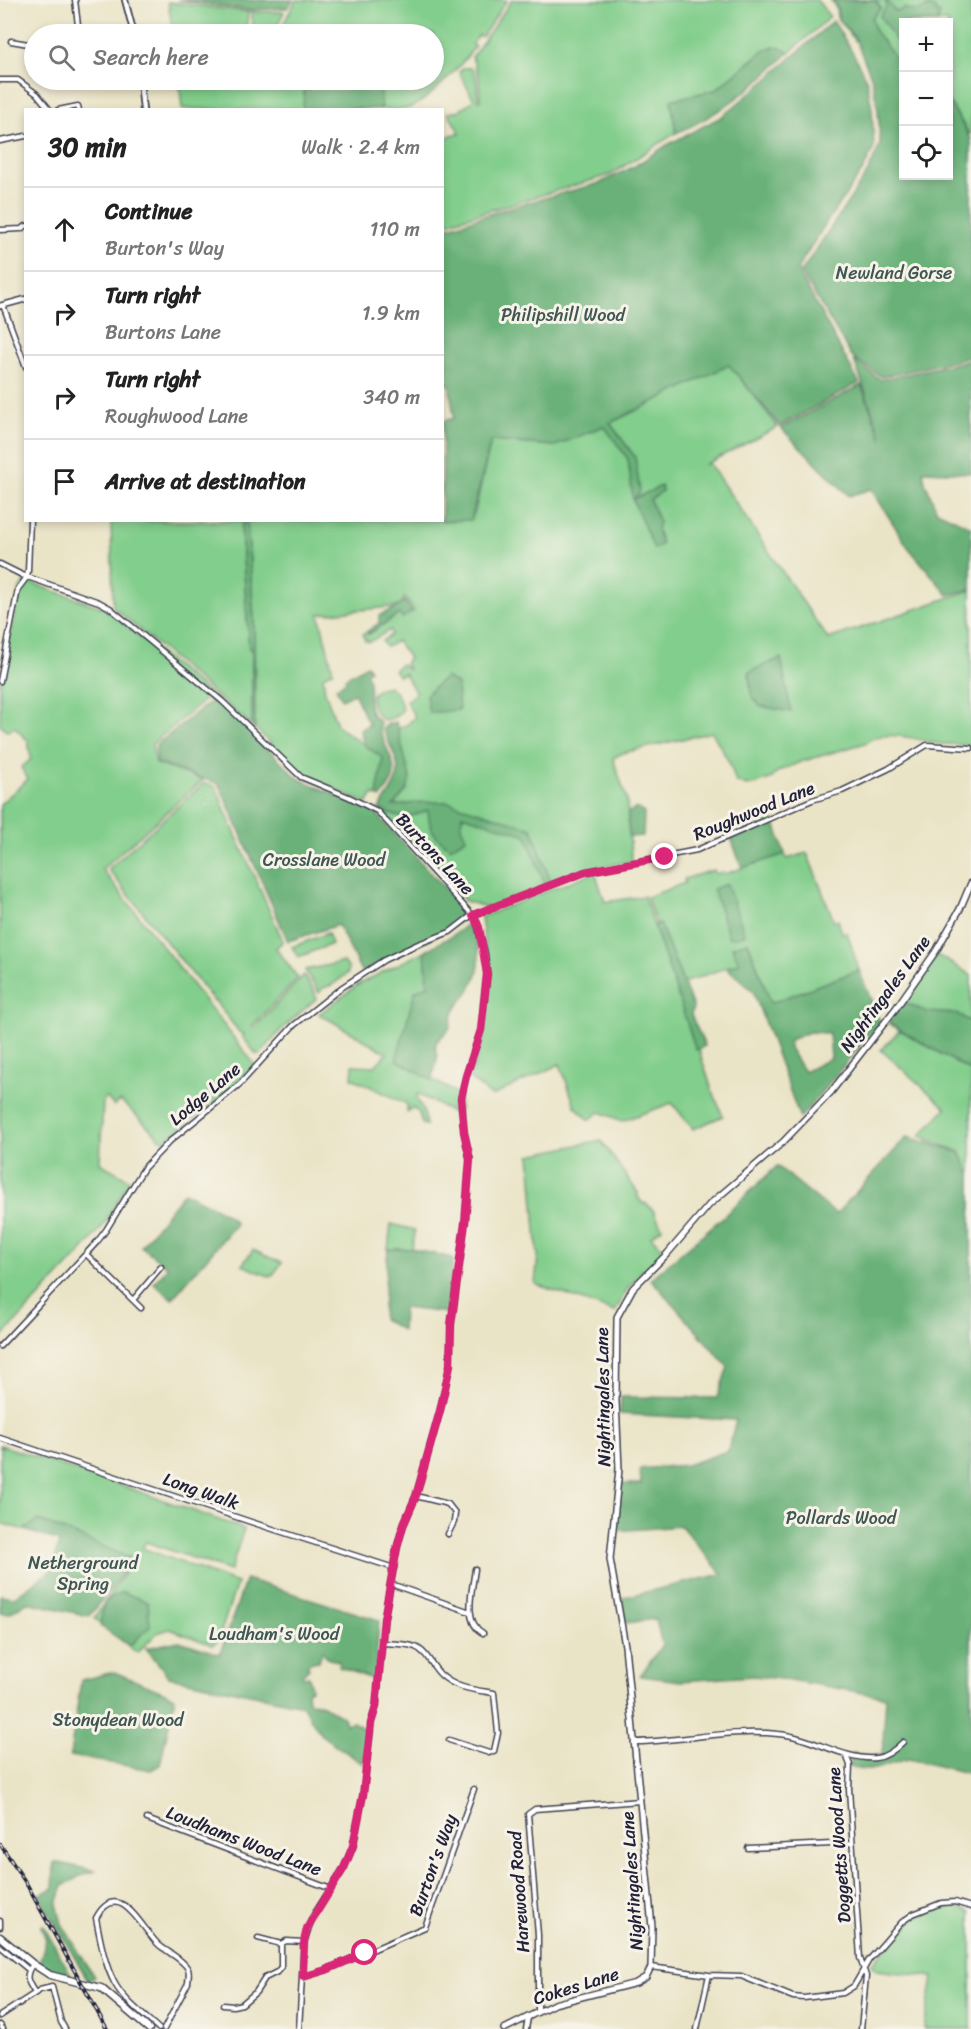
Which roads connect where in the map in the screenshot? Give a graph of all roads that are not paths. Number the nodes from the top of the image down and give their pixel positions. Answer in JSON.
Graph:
{"nodes":[{"id":1,"x":75,"y":0,"type":"edge"},
{"id":2,"x":125,"y":0,"type":"edge"},
{"id":3,"x":78,"y":24,"type":"edge"},
{"id":4,"x":131,"y":24,"type":"edge"},
{"id":5,"x":15,"y":40,"type":"dead end"},
{"id":6,"x":24,"y":42,"type":"edge"},
{"id":7,"x":0,"y":80,"type":"edge"},
{"id":8,"x":24,"y":84,"type":"edge"},
{"id":9,"x":32,"y":90,"type":"edge"},
{"id":10,"x":141,"y":90,"type":"edge"},
{"id":11,"x":48,"y":108,"type":"edge"},
{"id":12,"x":65,"y":108,"type":"edge"},
{"id":13,"x":78,"y":108,"type":"edge"},
{"id":14,"x":143,"y":108,"type":"edge"},
{"id":15,"x":24,"y":136,"type":"edge"},
{"id":16,"x":0,"y":141,"type":"edge"},
{"id":17,"x":24,"y":227,"type":"edge"},
{"id":18,"x":0,"y":230,"type":"edge"},
{"id":19,"x":24,"y":300,"type":"edge"},
{"id":20,"x":2,"y":305,"type":"edge"},
{"id":21,"x":24,"y":362,"type":"edge"},
{"id":22,"x":30,"y":522,"type":"edge"},
{"id":23,"x":0,"y":564,"type":"edge"},
{"id":24,"x":27,"y":577,"type":"junction"},
{"id":25,"x":0,"y":681,"type":"edge"},
{"id":26,"x":971,"y":748,"type":"edge"},
{"id":27,"x":971,"y":884,"type":"edge"},
{"id":28,"x":473,"y":915,"type":"junction"},
{"id":29,"x":86,"y":1254,"type":"junction"},
{"id":30,"x":161,"y":1267,"type":"dead end"},
{"id":31,"x":133,"y":1300,"type":"junction"},
{"id":32,"x":141,"y":1308,"type":"dead end"},
{"id":33,"x":0,"y":1346,"type":"edge"},
{"id":34,"x":0,"y":1438,"type":"edge"},
{"id":35,"x":416,"y":1496,"type":"junction"},
{"id":36,"x":447,"y":1534,"type":"dead end"},
{"id":37,"x":394,"y":1568,"type":"junction"},
{"id":38,"x":475,"y":1569,"type":"dead end"},
{"id":39,"x":391,"y":1584,"type":"junction"},
{"id":40,"x":470,"y":1612,"type":"junction"},
{"id":41,"x":483,"y":1633,"type":"dead end"},
{"id":42,"x":382,"y":1643,"type":"junction"},
{"id":43,"x":449,"y":1740,"type":"dead end"},
{"id":44,"x":636,"y":1742,"type":"junction"},
{"id":45,"x":903,"y":1742,"type":"dead end"},
{"id":46,"x":846,"y":1755,"type":"junction"},
{"id":47,"x":474,"y":1789,"type":"dead end"},
{"id":48,"x":641,"y":1801,"type":"junction"},
{"id":49,"x":147,"y":1819,"type":"dead end"},
{"id":50,"x":852,"y":1843,"type":"junction"},
{"id":51,"x":748,"y":1848,"type":"dead end"},
{"id":52,"x":331,"y":1889,"type":"junction"},
{"id":53,"x":971,"y":1907,"type":"edge"},
{"id":54,"x":0,"y":1921,"type":"edge"},
{"id":55,"x":0,"y":1927,"type":"edge"},
{"id":56,"x":0,"y":1937,"type":"edge"},
{"id":57,"x":258,"y":1938,"type":"dead end"},
{"id":58,"x":304,"y":1942,"type":"junction"},
{"id":59,"x":281,"y":1944,"type":"junction"},
{"id":60,"x":0,"y":1946,"type":"edge"},
{"id":61,"x":651,"y":1966,"type":"junction"},
{"id":62,"x":31,"y":1967,"type":"junction"},
{"id":63,"x":863,"y":1968,"type":"junction"},
{"id":64,"x":709,"y":1975,"type":"junction"},
{"id":65,"x":303,"y":1977,"type":"junction"},
{"id":66,"x":34,"y":1993,"type":"junction"},
{"id":67,"x":223,"y":2005,"type":"dead end"},
{"id":68,"x":538,"y":2012,"type":"junction"},
{"id":69,"x":0,"y":2016,"type":"edge"},
{"id":70,"x":528,"y":2017,"type":"junction"},
{"id":71,"x":0,"y":2025,"type":"edge"},
{"id":72,"x":3,"y":2029,"type":"edge"},
{"id":73,"x":65,"y":2029,"type":"edge"},
{"id":74,"x":149,"y":2029,"type":"edge"},
{"id":75,"x":161,"y":2029,"type":"edge"},
{"id":76,"x":299,"y":2029,"type":"edge"},
{"id":77,"x":504,"y":2029,"type":"edge"},
{"id":78,"x":526,"y":2029,"type":"edge"},
{"id":79,"x":698,"y":2029,"type":"edge"},
{"id":80,"x":861,"y":2029,"type":"edge"}],
"edges":[{"from":1,"to":3,"type":"street"},
{"from":2,"to":4,"type":"street"},
{"from":5,"to":6,"type":"street"},
{"from":7,"to":8,"type":"street"},
{"from":9,"to":11,"type":"street"},
{"from":10,"to":14,"type":"street"},
{"from":12,"to":13,"type":"street"},
{"from":15,"to":16,"type":"street"},
{"from":17,"to":18,"type":"street"},
{"from":19,"to":20,"type":"street"},
{"from":20,"to":21,"type":"street"},
{"from":22,"to":24,"type":"street"},
{"from":23,"to":24,"type":"street","name":"Burtons Lane"},
{"from":24,"to":25,"type":"street"},
{"from":24,"to":28,"type":"street","name":"Burtons Lane"},
{"from":26,"to":28,"type":"street","name":"Roughwood Lane"},
{"from":27,"to":44,"type":"main road","name":"Nightingales Lane"},
{"from":28,"to":29,"type":"street","name":"Lodge Lane"},
{"from":28,"to":35,"type":"street","name":"Burtons Lane"},
{"from":29,"to":31,"type":"street"},
{"from":29,"to":33,"type":"street","name":"Lodge Lane"},
{"from":30,"to":31,"type":"street"},
{"from":31,"to":32,"type":"street"},
{"from":34,"to":37,"type":"street","name":"Long Walk"},
{"from":35,"to":36,"type":"street"},
{"from":35,"to":37,"type":"street","name":"Burtons Lane"},
{"from":37,"to":39,"type":"street","name":"Burtons Lane"},
{"from":38,"to":40,"type":"street"},
{"from":39,"to":40,"type":"street"},
{"from":39,"to":42,"type":"street","name":"Burtons Lane"},
{"from":40,"to":41,"type":"street"},
{"from":42,"to":43,"type":"street"},
{"from":42,"to":52,"type":"street","name":"Burtons Lane"},
{"from":44,"to":46,"type":"street","name":"Doggetts Wood Lane"},
{"from":44,"to":48,"type":"main road","name":"Nightingales Lane"},
{"from":45,"to":46,"type":"street"},
{"from":46,"to":50,"type":"street","name":"Doggetts Wood Lane"},
{"from":47,"to":65,"type":"street","name":"Burton's Way"},
{"from":48,"to":61,"type":"main road","name":"Nightingales Lane"},
{"from":48,"to":68,"type":"street","name":"Harewood Road"},
{"from":49,"to":52,"type":"street","name":"Loudhams Wood Lane"},
{"from":50,"to":51,"type":"street"},
{"from":50,"to":63,"type":"street","name":"Doggetts Wood Lane"},
{"from":52,"to":58,"type":"street","name":"Burtons Lane"},
{"from":53,"to":63,"type":"street"},
{"from":54,"to":55,"type":"street"},
{"from":56,"to":62,"type":"main road"},
{"from":57,"to":59,"type":"street"},
{"from":58,"to":59,"type":"street"},
{"from":58,"to":65,"type":"street","name":"Burtons Lane"},
{"from":59,"to":67,"type":"street"},
{"from":60,"to":62,"type":"street"},
{"from":61,"to":64,"type":"street"},
{"from":61,"to":68,"type":"main road","name":"Cokes Lane"},
{"from":62,"to":66,"type":"street"},
{"from":62,"to":74,"type":"main road"},
{"from":63,"to":64,"type":"street"},
{"from":63,"to":80,"type":"street","name":"Doggetts Wood Lane"},
{"from":64,"to":79,"type":"street"},
{"from":65,"to":76,"type":"street","name":"Burtons Lane"},
{"from":66,"to":69,"type":"street"},
{"from":66,"to":73,"type":"street"},
{"from":68,"to":70,"type":"main road","name":"Cokes Lane"},
{"from":70,"to":77,"type":"main road","name":"Cokes Lane"},
{"from":70,"to":78,"type":"street"},
{"from":71,"to":72,"type":"street"},
{"from":75,"to":75,"type":"street"}]}
